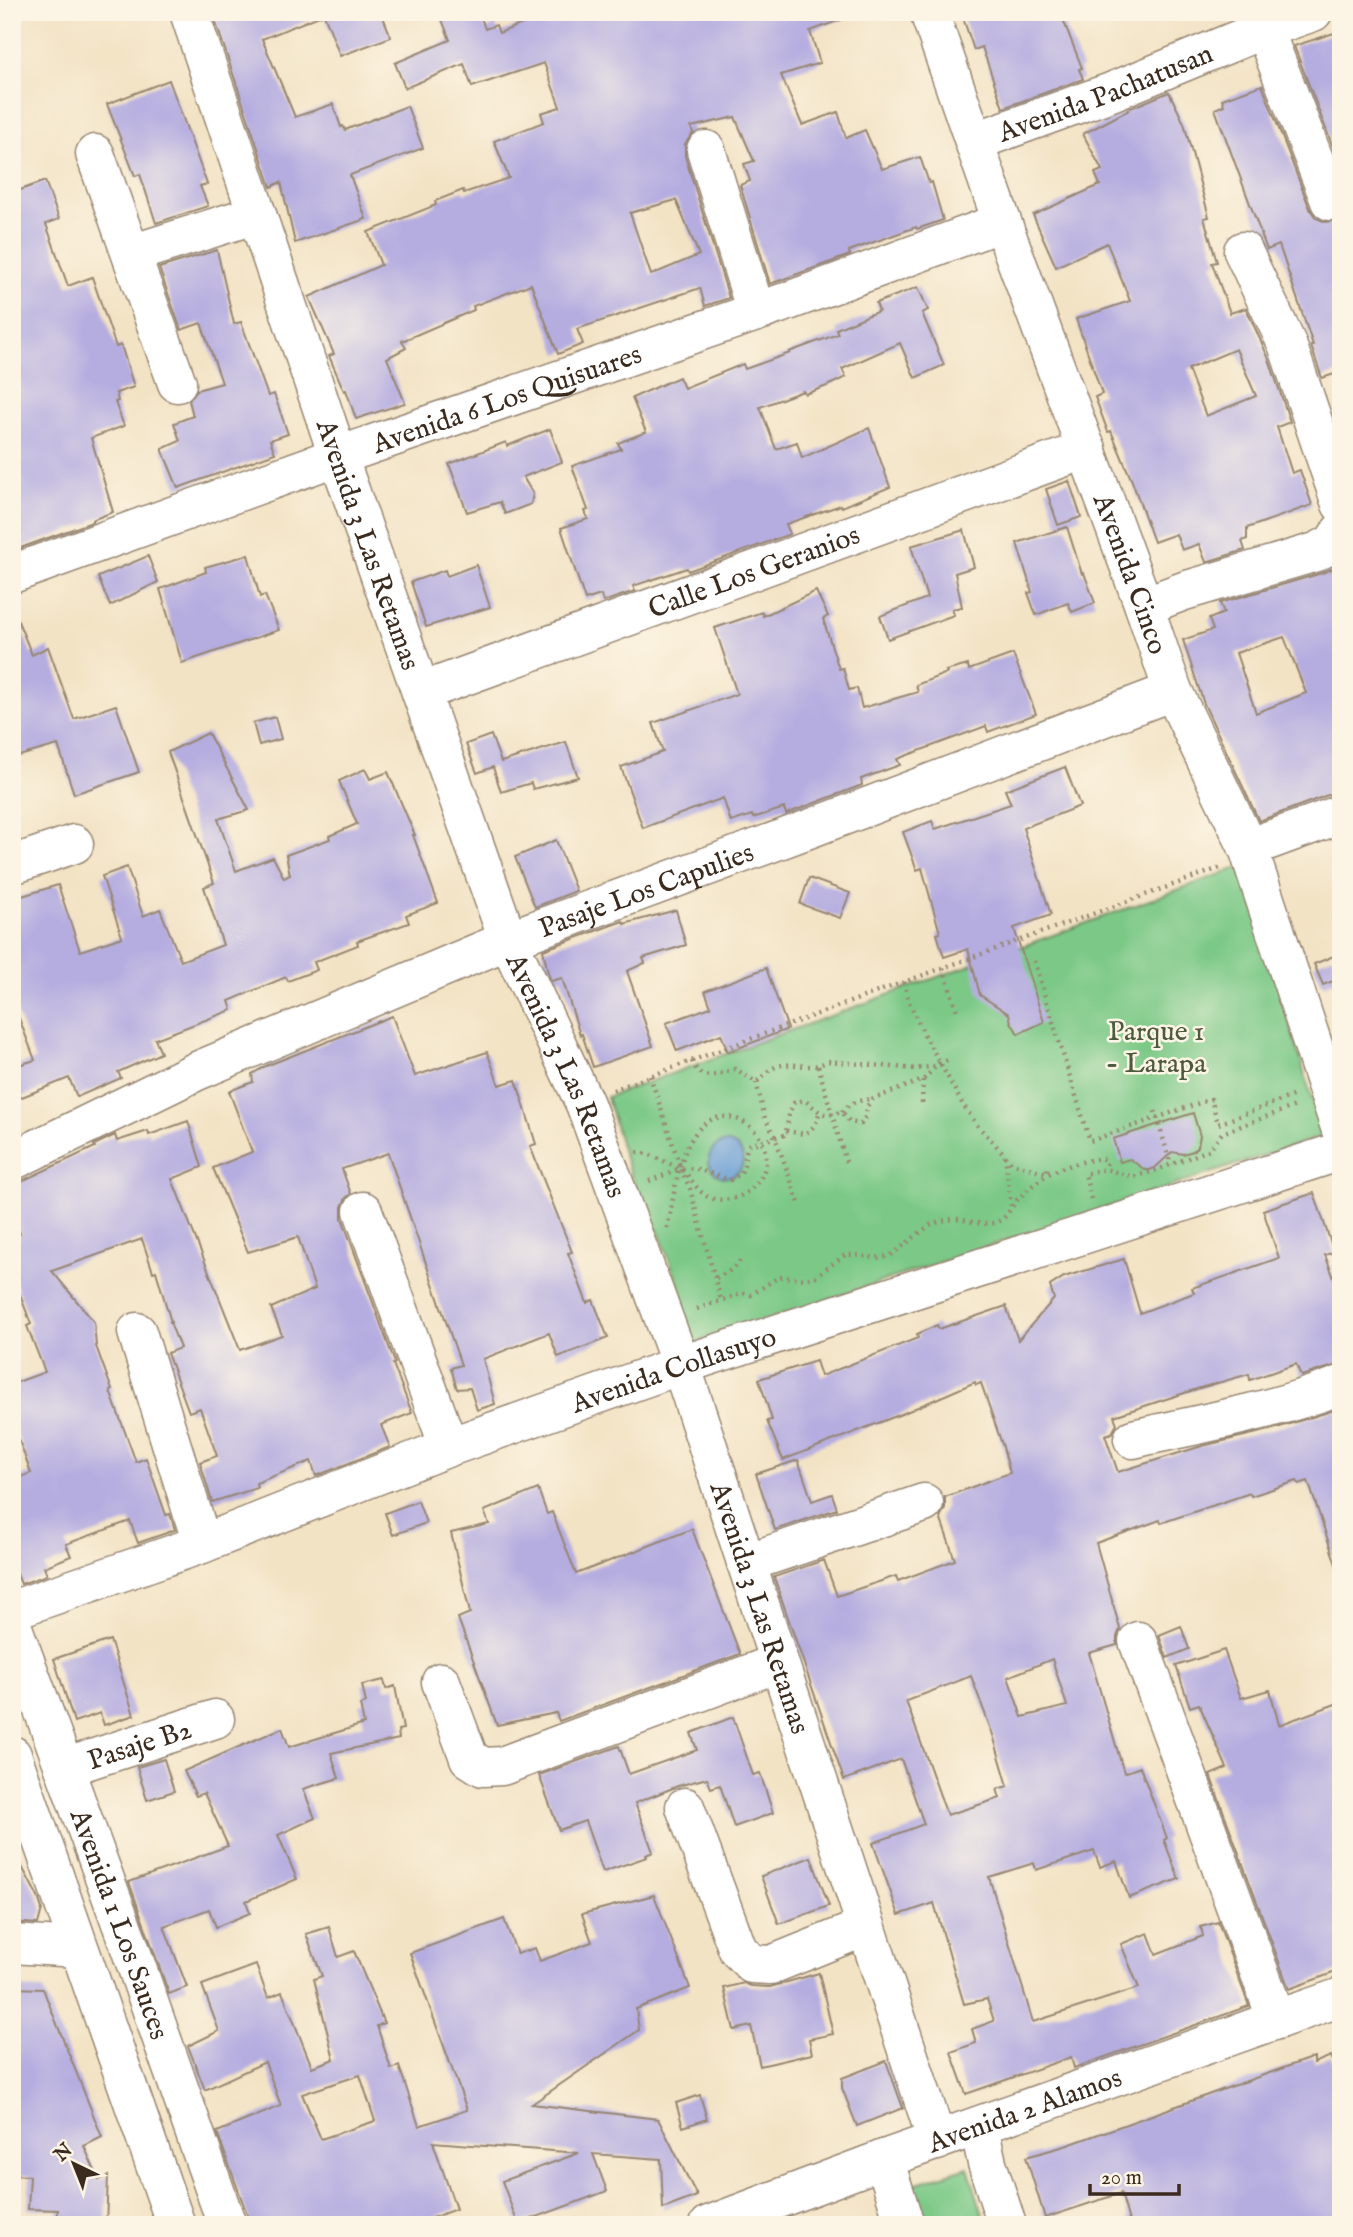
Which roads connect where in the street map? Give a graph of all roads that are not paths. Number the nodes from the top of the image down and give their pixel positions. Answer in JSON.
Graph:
{"nodes":[{"id":1,"x":189,"y":12,"type":"edge"},
{"id":2,"x":929,"y":12,"type":"edge"},
{"id":3,"x":1283,"y":19,"type":"edge"},
{"id":4,"x":976,"y":141,"type":"junction"},
{"id":5,"x":706,"y":150,"type":"dead end"},
{"id":6,"x":95,"y":154,"type":"dead end"},
{"id":7,"x":1330,"y":201,"type":"dead end"},
{"id":8,"x":257,"y":214,"type":"junction"},
{"id":9,"x":1002,"y":222,"type":"junction"},
{"id":10,"x":1243,"y":251,"type":"dead end"},
{"id":11,"x":131,"y":254,"type":"junction"},
{"id":12,"x":756,"y":312,"type":"junction"},
{"id":13,"x":177,"y":383,"type":"dead end"},
{"id":14,"x":1087,"y":449,"type":"junction"},
{"id":15,"x":338,"y":456,"type":"junction"},
{"id":16,"x":1341,"y":504,"type":"edge"},
{"id":17,"x":1341,"y":531,"type":"edge"},
{"id":18,"x":12,"y":574,"type":"edge"},
{"id":19,"x":1144,"y":606,"type":"junction"},
{"id":20,"x":1173,"y":691,"type":"junction"},
{"id":21,"x":421,"y":692,"type":"junction"},
{"id":22,"x":1341,"y":814,"type":"edge"},
{"id":23,"x":74,"y":844,"type":"dead end"},
{"id":24,"x":1238,"y":856,"type":"junction"},
{"id":25,"x":12,"y":865,"type":"edge"},
{"id":26,"x":508,"y":940,"type":"junction"},
{"id":27,"x":1341,"y":1130,"type":"edge"},
{"id":28,"x":1341,"y":1151,"type":"edge"},
{"id":29,"x":12,"y":1161,"type":"edge"},
{"id":30,"x":363,"y":1211,"type":"dead end"},
{"id":31,"x":137,"y":1332,"type":"dead end"},
{"id":32,"x":681,"y":1365,"type":"junction"},
{"id":33,"x":1341,"y":1385,"type":"edge"},
{"id":34,"x":1133,"y":1439,"type":"dead end"},
{"id":35,"x":449,"y":1447,"type":"junction"},
{"id":36,"x":924,"y":1503,"type":"dead end"},
{"id":37,"x":202,"y":1544,"type":"junction"},
{"id":38,"x":746,"y":1563,"type":"junction"},
{"id":39,"x":12,"y":1610,"type":"edge"},
{"id":40,"x":12,"y":1625,"type":"edge"},
{"id":41,"x":1138,"y":1641,"type":"dead end"},
{"id":42,"x":778,"y":1662,"type":"junction"},
{"id":43,"x":441,"y":1682,"type":"dead end"},
{"id":44,"x":215,"y":1719,"type":"dead end"},
{"id":45,"x":12,"y":1755,"type":"edge"},
{"id":46,"x":64,"y":1768,"type":"junction"},
{"id":47,"x":685,"y":1807,"type":"dead end"},
{"id":48,"x":865,"y":1927,"type":"junction"},
{"id":49,"x":12,"y":1944,"type":"edge"},
{"id":50,"x":78,"y":1948,"type":"junction"},
{"id":51,"x":1341,"y":1997,"type":"edge"},
{"id":52,"x":1277,"y":2020,"type":"junction"},
{"id":53,"x":979,"y":2127,"type":"junction"},
{"id":54,"x":937,"y":2141,"type":"junction"},
{"id":55,"x":884,"y":2160,"type":"junction"},
{"id":56,"x":176,"y":2225,"type":"edge"},
{"id":57,"x":227,"y":2225,"type":"edge"},
{"id":58,"x":709,"y":2225,"type":"edge"},
{"id":59,"x":905,"y":2225,"type":"edge"},
{"id":60,"x":1007,"y":2225,"type":"edge"}],
"edges":[{"from":1,"to":8,"type":"street","name":"Avenida 3 Las Retamas"},
{"from":2,"to":4,"type":"street","name":"Avenida Cinco"},
{"from":3,"to":4,"type":"street","name":"Avenida Pachatusan"},
{"from":3,"to":7,"type":"street"},
{"from":4,"to":9,"type":"street","name":"Avenida Cinco"},
{"from":5,"to":12,"type":"street"},
{"from":6,"to":11,"type":"street"},
{"from":8,"to":11,"type":"street"},
{"from":8,"to":15,"type":"street","name":"Avenida 3 Las Retamas"},
{"from":9,"to":12,"type":"street","name":"Avenida 6 Los Quisuares"},
{"from":9,"to":14,"type":"street","name":"Avenida Cinco"},
{"from":10,"to":16,"type":"street"},
{"from":11,"to":13,"type":"street"},
{"from":12,"to":15,"type":"street","name":"Avenida 6 Los Quisuares"},
{"from":14,"to":19,"type":"street","name":"Avenida Cinco"},
{"from":14,"to":21,"type":"street","name":"Calle Los Geranios"},
{"from":15,"to":18,"type":"street","name":"Avenida 6 Los Quisuares"},
{"from":15,"to":21,"type":"street","name":"Avenida 3 Las Retamas"},
{"from":17,"to":19,"type":"street"},
{"from":19,"to":20,"type":"street","name":"Avenida Cinco"},
{"from":20,"to":24,"type":"street","name":"Avenida Cinco"},
{"from":20,"to":26,"type":"street","name":"Pasaje Los Capulies"},
{"from":21,"to":26,"type":"street","name":"Avenida 3 Las Retamas"},
{"from":22,"to":24,"type":"street"},
{"from":23,"to":25,"type":"street"},
{"from":24,"to":27,"type":"street","name":"Avenida Cinco"},
{"from":26,"to":29,"type":"street","name":"Pasaje Los Capulies"},
{"from":26,"to":32,"type":"street","name":"Avenida 3 Las Retamas"},
{"from":28,"to":32,"type":"street","name":"Avenida Collasuyo"},
{"from":30,"to":35,"type":"street"},
{"from":31,"to":37,"type":"street"},
{"from":32,"to":35,"type":"street","name":"Avenida Collasuyo"},
{"from":32,"to":38,"type":"street","name":"Avenida 3 Las Retamas"},
{"from":33,"to":34,"type":"street"},
{"from":35,"to":37,"type":"street","name":"Avenida Collasuyo"},
{"from":36,"to":38,"type":"street"},
{"from":37,"to":39,"type":"street","name":"Avenida Collasuyo"},
{"from":38,"to":42,"type":"street","name":"Avenida 3 Las Retamas"},
{"from":40,"to":46,"type":"street","name":"Avenida 1 Los Sauces"},
{"from":41,"to":52,"type":"street"},
{"from":42,"to":43,"type":"street"},
{"from":42,"to":48,"type":"street","name":"Avenida 3 Las Retamas"},
{"from":44,"to":46,"type":"street","name":"Pasaje B2"},
{"from":45,"to":50,"type":"street","name":"Avenida 1 Los Sauces"},
{"from":46,"to":57,"type":"street","name":"Avenida 1 Los Sauces"},
{"from":47,"to":48,"type":"street"},
{"from":48,"to":54,"type":"street","name":"Avenida 3 Las Retamas"},
{"from":49,"to":50,"type":"street"},
{"from":50,"to":56,"type":"street","name":"Avenida 1 Los Sauces"},
{"from":51,"to":52,"type":"street","name":"Avenida 2 Alamos"},
{"from":52,"to":53,"type":"street","name":"Avenida 2 Alamos"},
{"from":53,"to":54,"type":"street","name":"Avenida 2 Alamos"},
{"from":53,"to":60,"type":"street"},
{"from":54,"to":55,"type":"street","name":"Avenida 2 Alamos"},
{"from":55,"to":58,"type":"street","name":"Avenida 2 Alamos"},
{"from":55,"to":59,"type":"street"}]}
